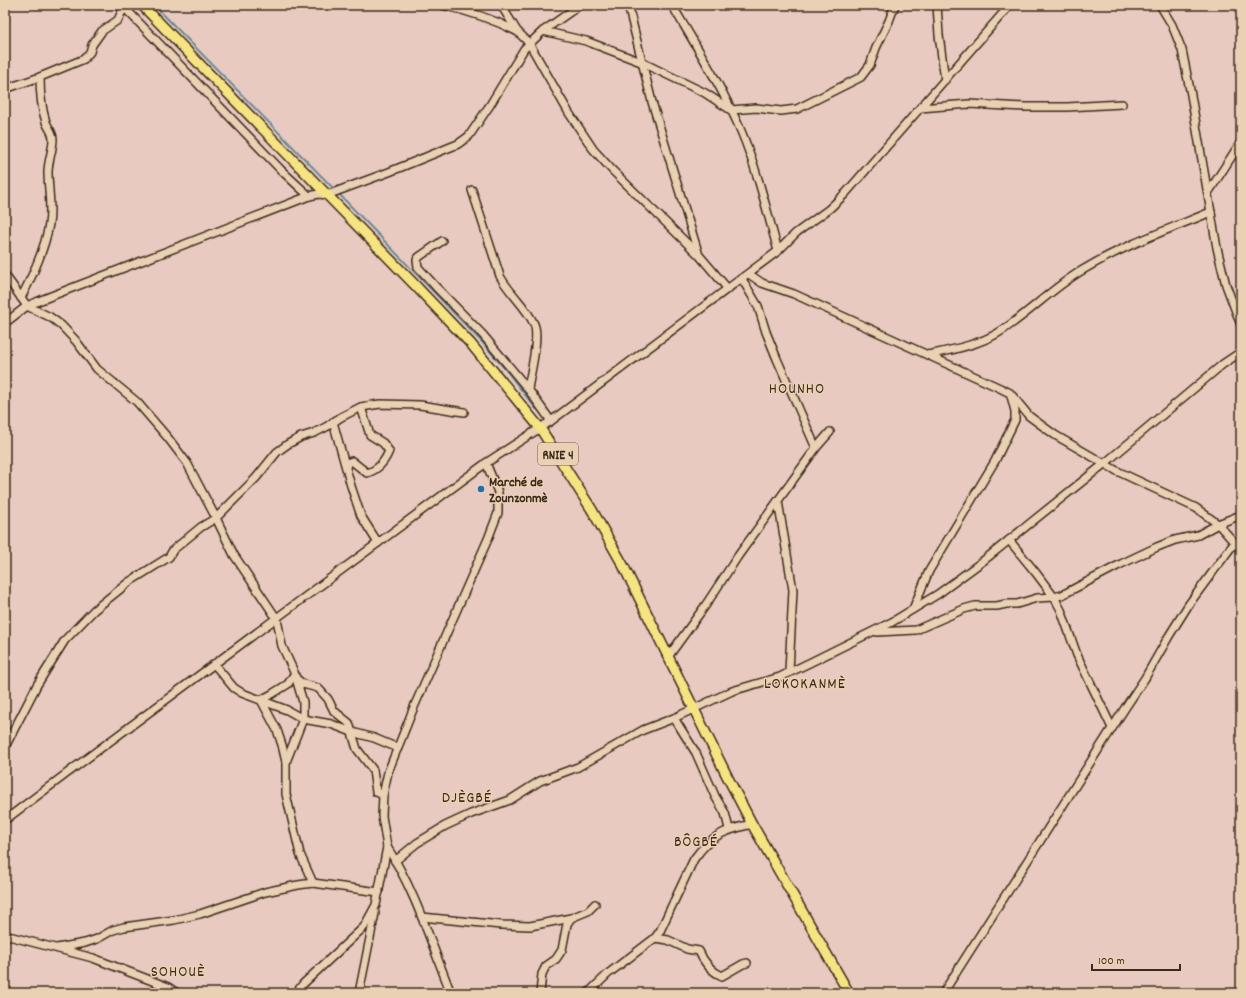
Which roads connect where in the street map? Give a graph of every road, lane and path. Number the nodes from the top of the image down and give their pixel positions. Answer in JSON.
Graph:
{"nodes":[{"id":1,"x":142,"y":5,"type":"edge"},
{"id":2,"x":442,"y":5,"type":"edge"},
{"id":3,"x":501,"y":5,"type":"edge"},
{"id":4,"x":580,"y":5,"type":"edge"},
{"id":5,"x":628,"y":5,"type":"edge"},
{"id":6,"x":672,"y":5,"type":"edge"},
{"id":7,"x":895,"y":5,"type":"edge"},
{"id":8,"x":937,"y":5,"type":"edge"},
{"id":9,"x":1010,"y":5,"type":"edge"},
{"id":10,"x":1160,"y":5,"type":"edge"},
{"id":11,"x":123,"y":6,"type":"edge"},
{"id":12,"x":517,"y":31,"type":"junction"},
{"id":13,"x":543,"y":31,"type":"junction"},
{"id":14,"x":529,"y":43,"type":"junction"},
{"id":15,"x":641,"y":62,"type":"junction"},
{"id":16,"x":40,"y":77,"type":"junction"},
{"id":17,"x":945,"y":80,"type":"junction"},
{"id":18,"x":5,"y":88,"type":"edge"},
{"id":19,"x":1122,"y":104,"type":"dead end"},
{"id":20,"x":920,"y":108,"type":"junction"},
{"id":21,"x":731,"y":110,"type":"junction"},
{"id":22,"x":1241,"y":142,"type":"edge"},
{"id":23,"x":472,"y":190,"type":"dead end"},
{"id":24,"x":1208,"y":193,"type":"junction"},
{"id":25,"x":327,"y":195,"type":"junction"},
{"id":26,"x":308,"y":196,"type":"junction"},
{"id":27,"x":1211,"y":212,"type":"junction"},
{"id":28,"x":442,"y":241,"type":"dead end"},
{"id":29,"x":778,"y":251,"type":"junction"},
{"id":30,"x":699,"y":255,"type":"junction"},
{"id":31,"x":749,"y":274,"type":"junction"},
{"id":32,"x":5,"y":275,"type":"edge"},
{"id":33,"x":742,"y":279,"type":"junction"},
{"id":34,"x":728,"y":289,"type":"junction"},
{"id":35,"x":21,"y":298,"type":"junction"},
{"id":36,"x":27,"y":306,"type":"junction"},
{"id":37,"x":6,"y":321,"type":"edge"},
{"id":38,"x":1241,"y":325,"type":"edge"},
{"id":39,"x":478,"y":339,"type":"junction"},
{"id":40,"x":1241,"y":352,"type":"edge"},
{"id":41,"x":928,"y":355,"type":"junction"},
{"id":42,"x":528,"y":389,"type":"junction"},
{"id":43,"x":1010,"y":394,"type":"junction"},
{"id":44,"x":360,"y":407,"type":"junction"},
{"id":45,"x":464,"y":412,"type":"dead end"},
{"id":46,"x":333,"y":422,"type":"junction"},
{"id":47,"x":551,"y":422,"type":"junction"},
{"id":48,"x":540,"y":428,"type":"junction"},
{"id":49,"x":830,"y":432,"type":"dead end"},
{"id":50,"x":816,"y":448,"type":"junction"},
{"id":51,"x":486,"y":464,"type":"junction"},
{"id":52,"x":1104,"y":464,"type":"junction"},
{"id":53,"x":346,"y":466,"type":"junction"},
{"id":54,"x":778,"y":501,"type":"junction"},
{"id":55,"x":1241,"y":515,"type":"edge"},
{"id":56,"x":216,"y":518,"type":"junction"},
{"id":57,"x":1218,"y":524,"type":"junction"},
{"id":58,"x":1009,"y":540,"type":"junction"},
{"id":59,"x":1234,"y":542,"type":"junction"},
{"id":60,"x":378,"y":544,"type":"junction"},
{"id":61,"x":1241,"y":550,"type":"edge"},
{"id":62,"x":1054,"y":597,"type":"junction"},
{"id":63,"x":912,"y":609,"type":"junction"},
{"id":64,"x":277,"y":619,"type":"junction"},
{"id":65,"x":874,"y":632,"type":"junction"},
{"id":66,"x":668,"y":658,"type":"junction"},
{"id":67,"x":214,"y":664,"type":"junction"},
{"id":68,"x":789,"y":672,"type":"junction"},
{"id":69,"x":296,"y":679,"type":"junction"},
{"id":70,"x":261,"y":700,"type":"junction"},
{"id":71,"x":693,"y":709,"type":"junction"},
{"id":72,"x":334,"y":711,"type":"junction"},
{"id":73,"x":674,"y":718,"type":"junction"},
{"id":74,"x":303,"y":719,"type":"junction"},
{"id":75,"x":331,"y":724,"type":"junction"},
{"id":76,"x":1112,"y":728,"type":"junction"},
{"id":77,"x":352,"y":732,"type":"junction"},
{"id":78,"x":5,"y":747,"type":"edge"},
{"id":79,"x":398,"y":748,"type":"junction"},
{"id":80,"x":286,"y":762,"type":"junction"},
{"id":81,"x":383,"y":795,"type":"junction"},
{"id":82,"x":5,"y":820,"type":"edge"},
{"id":83,"x":752,"y":824,"type":"junction"},
{"id":84,"x":729,"y":829,"type":"junction"},
{"id":85,"x":387,"y":847,"type":"junction"},
{"id":86,"x":395,"y":861,"type":"junction"},
{"id":87,"x":313,"y":883,"type":"junction"},
{"id":88,"x":378,"y":892,"type":"junction"},
{"id":89,"x":595,"y":904,"type":"dead end"},
{"id":90,"x":376,"y":906,"type":"junction"},
{"id":91,"x":422,"y":917,"type":"junction"},
{"id":92,"x":571,"y":918,"type":"junction"},
{"id":93,"x":5,"y":935,"type":"edge"},
{"id":94,"x":655,"y":938,"type":"junction"},
{"id":95,"x":57,"y":948,"type":"junction"},
{"id":96,"x":747,"y":963,"type":"dead end"},
{"id":97,"x":177,"y":993,"type":"edge"},
{"id":98,"x":296,"y":993,"type":"edge"},
{"id":99,"x":359,"y":993,"type":"edge"},
{"id":100,"x":451,"y":993,"type":"edge"},
{"id":101,"x":540,"y":993,"type":"edge"},
{"id":102,"x":588,"y":993,"type":"edge"},
{"id":103,"x":849,"y":993,"type":"edge"},
{"id":104,"x":943,"y":993,"type":"edge"}],
"edges":[{"from":1,"to":25,"type":"main road","number":"RNIE 4"},
{"from":2,"to":12,"type":"street"},
{"from":3,"to":12,"type":"street"},
{"from":4,"to":13,"type":"street"},
{"from":5,"to":15,"type":"street"},
{"from":6,"to":21,"type":"street"},
{"from":7,"to":21,"type":"street"},
{"from":8,"to":17,"type":"street"},
{"from":9,"to":17,"type":"street"},
{"from":10,"to":24,"type":"street"},
{"from":11,"to":16,"type":"street"},
{"from":11,"to":26,"type":"street"},
{"from":12,"to":14,"type":"street"},
{"from":13,"to":14,"type":"street"},
{"from":13,"to":15,"type":"street"},
{"from":14,"to":25,"type":"street"},
{"from":14,"to":30,"type":"street"},
{"from":15,"to":21,"type":"street"},
{"from":15,"to":30,"type":"street"},
{"from":16,"to":18,"type":"street"},
{"from":16,"to":35,"type":"street"},
{"from":17,"to":20,"type":"street"},
{"from":19,"to":20,"type":"street"},
{"from":20,"to":29,"type":"street"},
{"from":21,"to":29,"type":"street"},
{"from":22,"to":24,"type":"street"},
{"from":23,"to":42,"type":"street"},
{"from":24,"to":27,"type":"street"},
{"from":25,"to":26,"type":"street"},
{"from":25,"to":39,"type":"main road","number":"RNIE 4"},
{"from":26,"to":36,"type":"street"},
{"from":27,"to":38,"type":"street"},
{"from":27,"to":41,"type":"street"},
{"from":28,"to":39,"type":"street"},
{"from":29,"to":31,"type":"street"},
{"from":30,"to":34,"type":"street"},
{"from":31,"to":33,"type":"street"},
{"from":31,"to":41,"type":"street"},
{"from":32,"to":35,"type":"street"},
{"from":33,"to":34,"type":"street"},
{"from":33,"to":50,"type":"street"},
{"from":34,"to":47,"type":"street"},
{"from":35,"to":36,"type":"street"},
{"from":36,"to":37,"type":"street"},
{"from":36,"to":56,"type":"street"},
{"from":39,"to":42,"type":"street"},
{"from":39,"to":48,"type":"main road","number":"RNIE 4"},
{"from":40,"to":52,"type":"street"},
{"from":41,"to":43,"type":"street"},
{"from":42,"to":47,"type":"street"},
{"from":43,"to":52,"type":"street"},
{"from":43,"to":63,"type":"street"},
{"from":44,"to":45,"type":"street"},
{"from":44,"to":46,"type":"street"},
{"from":44,"to":53,"type":"street"},
{"from":46,"to":53,"type":"street"},
{"from":46,"to":56,"type":"street"},
{"from":47,"to":48,"type":"street"},
{"from":48,"to":51,"type":"street"},
{"from":48,"to":66,"type":"main road","number":"RNIE 4"},
{"from":49,"to":50,"type":"street"},
{"from":50,"to":54,"type":"street"},
{"from":51,"to":60,"type":"street"},
{"from":51,"to":79,"type":"street"},
{"from":52,"to":57,"type":"street"},
{"from":52,"to":58,"type":"street"},
{"from":53,"to":60,"type":"street"},
{"from":54,"to":66,"type":"street"},
{"from":54,"to":68,"type":"street"},
{"from":55,"to":57,"type":"street"},
{"from":56,"to":64,"type":"street"},
{"from":56,"to":78,"type":"street"},
{"from":57,"to":59,"type":"street"},
{"from":57,"to":62,"type":"street"},
{"from":58,"to":62,"type":"street"},
{"from":58,"to":63,"type":"street"},
{"from":59,"to":61,"type":"street"},
{"from":59,"to":76,"type":"street"},
{"from":60,"to":64,"type":"street"},
{"from":62,"to":65,"type":"street"},
{"from":62,"to":76,"type":"street"},
{"from":63,"to":65,"type":"street"},
{"from":64,"to":67,"type":"street"},
{"from":64,"to":69,"type":"street"},
{"from":65,"to":68,"type":"street"},
{"from":66,"to":71,"type":"main road","number":"RNIE 4"},
{"from":67,"to":70,"type":"street"},
{"from":67,"to":82,"type":"street"},
{"from":68,"to":71,"type":"street"},
{"from":69,"to":70,"type":"street"},
{"from":69,"to":72,"type":"street"},
{"from":69,"to":74,"type":"street"},
{"from":70,"to":74,"type":"street"},
{"from":70,"to":80,"type":"street"},
{"from":71,"to":73,"type":"street"},
{"from":71,"to":83,"type":"main road","number":"RNIE 4"},
{"from":72,"to":75,"type":"street"},
{"from":72,"to":77,"type":"street"},
{"from":73,"to":84,"type":"street"},
{"from":73,"to":86,"type":"street"},
{"from":74,"to":75,"type":"street"},
{"from":74,"to":80,"type":"street"},
{"from":75,"to":77,"type":"street"},
{"from":76,"to":104,"type":"street"},
{"from":77,"to":79,"type":"street"},
{"from":77,"to":81,"type":"street"},
{"from":79,"to":81,"type":"street"},
{"from":80,"to":87,"type":"street"},
{"from":81,"to":85,"type":"street"},
{"from":83,"to":84,"type":"street"},
{"from":83,"to":103,"type":"main road","number":"RNIE 4"},
{"from":84,"to":94,"type":"street"},
{"from":85,"to":86,"type":"street"},
{"from":85,"to":88,"type":"street"},
{"from":86,"to":91,"type":"street"},
{"from":87,"to":88,"type":"street"},
{"from":87,"to":95,"type":"street"},
{"from":88,"to":90,"type":"street"},
{"from":89,"to":92,"type":"street"},
{"from":90,"to":98,"type":"street"},
{"from":90,"to":99,"type":"street"},
{"from":91,"to":92,"type":"street"},
{"from":91,"to":100,"type":"street"},
{"from":92,"to":101,"type":"street"},
{"from":93,"to":95,"type":"street"},
{"from":94,"to":96,"type":"street"},
{"from":94,"to":102,"type":"street"},
{"from":95,"to":97,"type":"street"}]}
